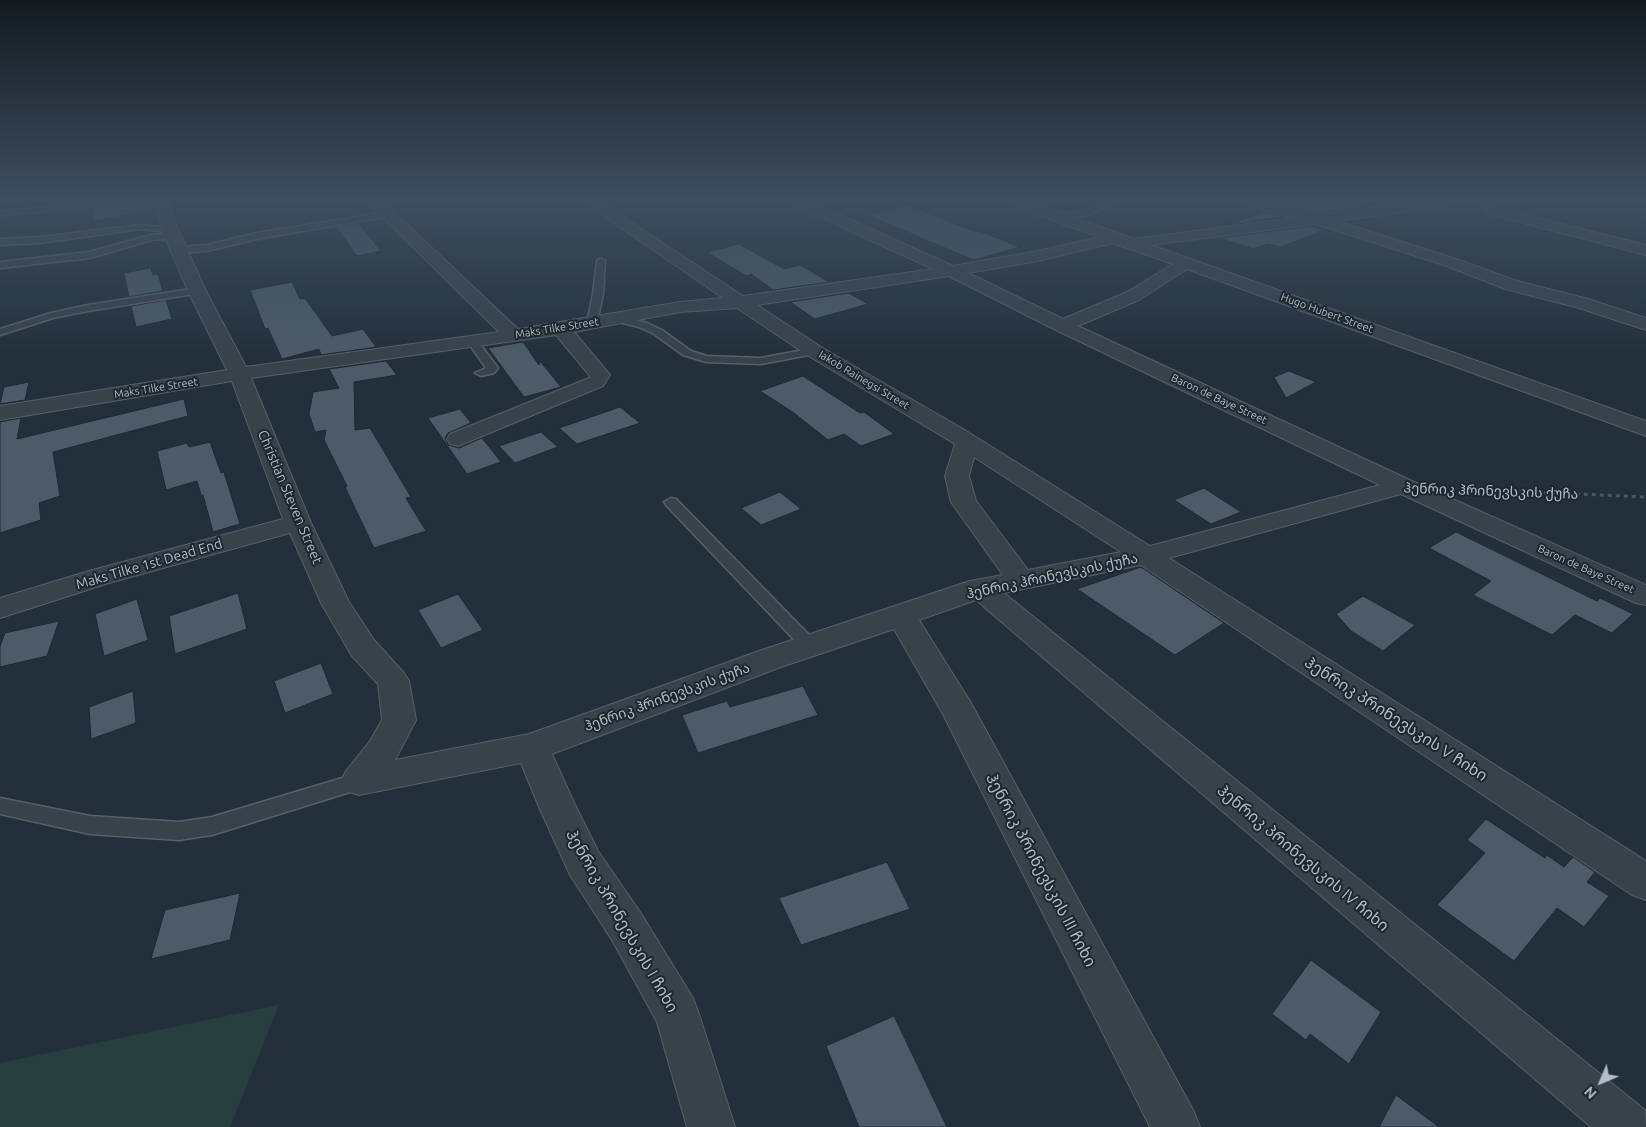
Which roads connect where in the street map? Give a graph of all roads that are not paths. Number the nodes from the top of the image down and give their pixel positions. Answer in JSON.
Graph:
{"nodes":[{"id":1,"x":102,"y":252,"type":"edge"},
{"id":2,"x":180,"y":252,"type":"edge"},
{"id":3,"x":426,"y":252,"type":"edge"},
{"id":4,"x":663,"y":252,"type":"edge"},
{"id":5,"x":908,"y":252,"type":"edge"},
{"id":6,"x":1056,"y":252,"type":"edge"},
{"id":7,"x":1155,"y":252,"type":"edge"},
{"id":8,"x":1417,"y":252,"type":"edge"},
{"id":9,"x":601,"y":261,"type":"dead end"},
{"id":10,"x":1187,"y":262,"type":"junction"},
{"id":11,"x":0,"y":265,"type":"edge"},
{"id":12,"x":951,"y":271,"type":"junction"},
{"id":13,"x":197,"y":291,"type":"junction"},
{"id":14,"x":739,"y":302,"type":"junction"},
{"id":15,"x":614,"y":318,"type":"junction"},
{"id":16,"x":592,"y":323,"type":"junction"},
{"id":17,"x":1646,"y":324,"type":"edge"},
{"id":18,"x":1063,"y":326,"type":"junction"},
{"id":19,"x":561,"y":329,"type":"junction"},
{"id":20,"x":0,"y":332,"type":"edge"},
{"id":21,"x":514,"y":335,"type":"junction"},
{"id":22,"x":472,"y":341,"type":"junction"},
{"id":23,"x":814,"y":350,"type":"junction"},
{"id":24,"x":481,"y":373,"type":"dead end"},
{"id":25,"x":239,"y":374,"type":"junction"},
{"id":26,"x":0,"y":414,"type":"edge"},
{"id":27,"x":1646,"y":429,"type":"edge"},
{"id":28,"x":458,"y":439,"type":"dead end"},
{"id":29,"x":967,"y":442,"type":"junction"},
{"id":30,"x":1403,"y":486,"type":"junction"},
{"id":31,"x":671,"y":502,"type":"dead end"},
{"id":32,"x":298,"y":523,"type":"junction"},
{"id":33,"x":1146,"y":556,"type":"junction"},
{"id":34,"x":1021,"y":580,"type":"junction"},
{"id":35,"x":980,"y":588,"type":"junction"},
{"id":36,"x":1646,"y":596,"type":"edge"},
{"id":37,"x":0,"y":608,"type":"edge"},
{"id":38,"x":901,"y":616,"type":"junction"},
{"id":39,"x":810,"y":646,"type":"junction"},
{"id":40,"x":532,"y":747,"type":"junction"},
{"id":41,"x":359,"y":781,"type":"junction"},
{"id":42,"x":0,"y":806,"type":"edge"},
{"id":43,"x":1646,"y":882,"type":"edge"},
{"id":44,"x":711,"y":1127,"type":"edge"},
{"id":45,"x":1176,"y":1127,"type":"edge"},
{"id":46,"x":1628,"y":1127,"type":"edge"}],
"edges":[{"from":1,"to":11,"type":"lane"},
{"from":2,"to":13,"type":"street","name":"Christian Steven Street"},
{"from":3,"to":21,"type":"street"},
{"from":4,"to":14,"type":"street","name":"Iakob Rainegsi Street"},
{"from":5,"to":12,"type":"street","name":"Baron de Baye Street"},
{"from":6,"to":12,"type":"street","name":"Maks Tilke Street"},
{"from":7,"to":10,"type":"street","name":"Hugo Hubert Street"},
{"from":8,"to":17,"type":"street"},
{"from":9,"to":16,"type":"lane"},
{"from":10,"to":18,"type":"street"},
{"from":10,"to":27,"type":"street","name":"Hugo Hubert Street"},
{"from":12,"to":14,"type":"street","name":"Maks Tilke Street"},
{"from":12,"to":18,"type":"street","name":"Baron de Baye Street"},
{"from":13,"to":20,"type":"lane"},
{"from":13,"to":25,"type":"street","name":"Christian Steven Street"},
{"from":14,"to":15,"type":"street","name":"Maks Tilke Street"},
{"from":14,"to":23,"type":"street","name":"Iakob Rainegsi Street"},
{"from":15,"to":16,"type":"street","name":"Maks Tilke Street"},
{"from":15,"to":23,"type":"lane"},
{"from":16,"to":19,"type":"street","name":"Maks Tilke Street"},
{"from":18,"to":30,"type":"street","name":"Baron de Baye Street"},
{"from":19,"to":21,"type":"street","name":"Maks Tilke Street"},
{"from":19,"to":28,"type":"street"},
{"from":21,"to":22,"type":"street","name":"Maks Tilke Street"},
{"from":22,"to":24,"type":"lane"},
{"from":22,"to":25,"type":"street","name":"Maks Tilke Street"},
{"from":23,"to":29,"type":"street","name":"Iakob Rainegsi Street"},
{"from":25,"to":26,"type":"street","name":"Maks Tilke Street"},
{"from":25,"to":32,"type":"street","name":"Christian Steven Street"},
{"from":29,"to":33,"type":"street","name":"Iakob Rainegsi Street"},
{"from":29,"to":34,"type":"street"},
{"from":30,"to":33,"type":"street","name":"ჰენრიკ ჰრინევსკის ქუჩა"},
{"from":30,"to":36,"type":"street","name":"Baron de Baye Street"},
{"from":31,"to":39,"type":"lane"},
{"from":32,"to":37,"type":"street","name":"Maks Tilke 1st Dead End"},
{"from":32,"to":41,"type":"street","name":"Christian Steven Street"},
{"from":33,"to":34,"type":"street","name":"ჰენრიკ ჰრინევსკის ქუჩა"},
{"from":33,"to":43,"type":"street","name":"ჰენრიკ პრინევსკის V ჩიხი"},
{"from":34,"to":35,"type":"street","name":"ჰენრიკ ჰრინევსკის ქუჩა"},
{"from":35,"to":38,"type":"street","name":"ჰენრიკ ჰრინევსკის ქუჩა"},
{"from":35,"to":46,"type":"street","name":"ჰენრიკ პრინევსკის IV ჩიხი"},
{"from":38,"to":39,"type":"street","name":"ჰენრიკ ჰრინევსკის ქუჩა"},
{"from":38,"to":45,"type":"street","name":"ჰენრიკ პრინევსკის III ჩიხი"},
{"from":39,"to":40,"type":"street","name":"ჰენრიკ ჰრინევსკის ქუჩა"},
{"from":40,"to":41,"type":"street","name":"ჰენრიკ ჰრინევსკის ქუჩა"},
{"from":40,"to":44,"type":"street","name":"ჰენრიკ პრინევსკის I ჩიხი"},
{"from":41,"to":42,"type":"lane"}]}
